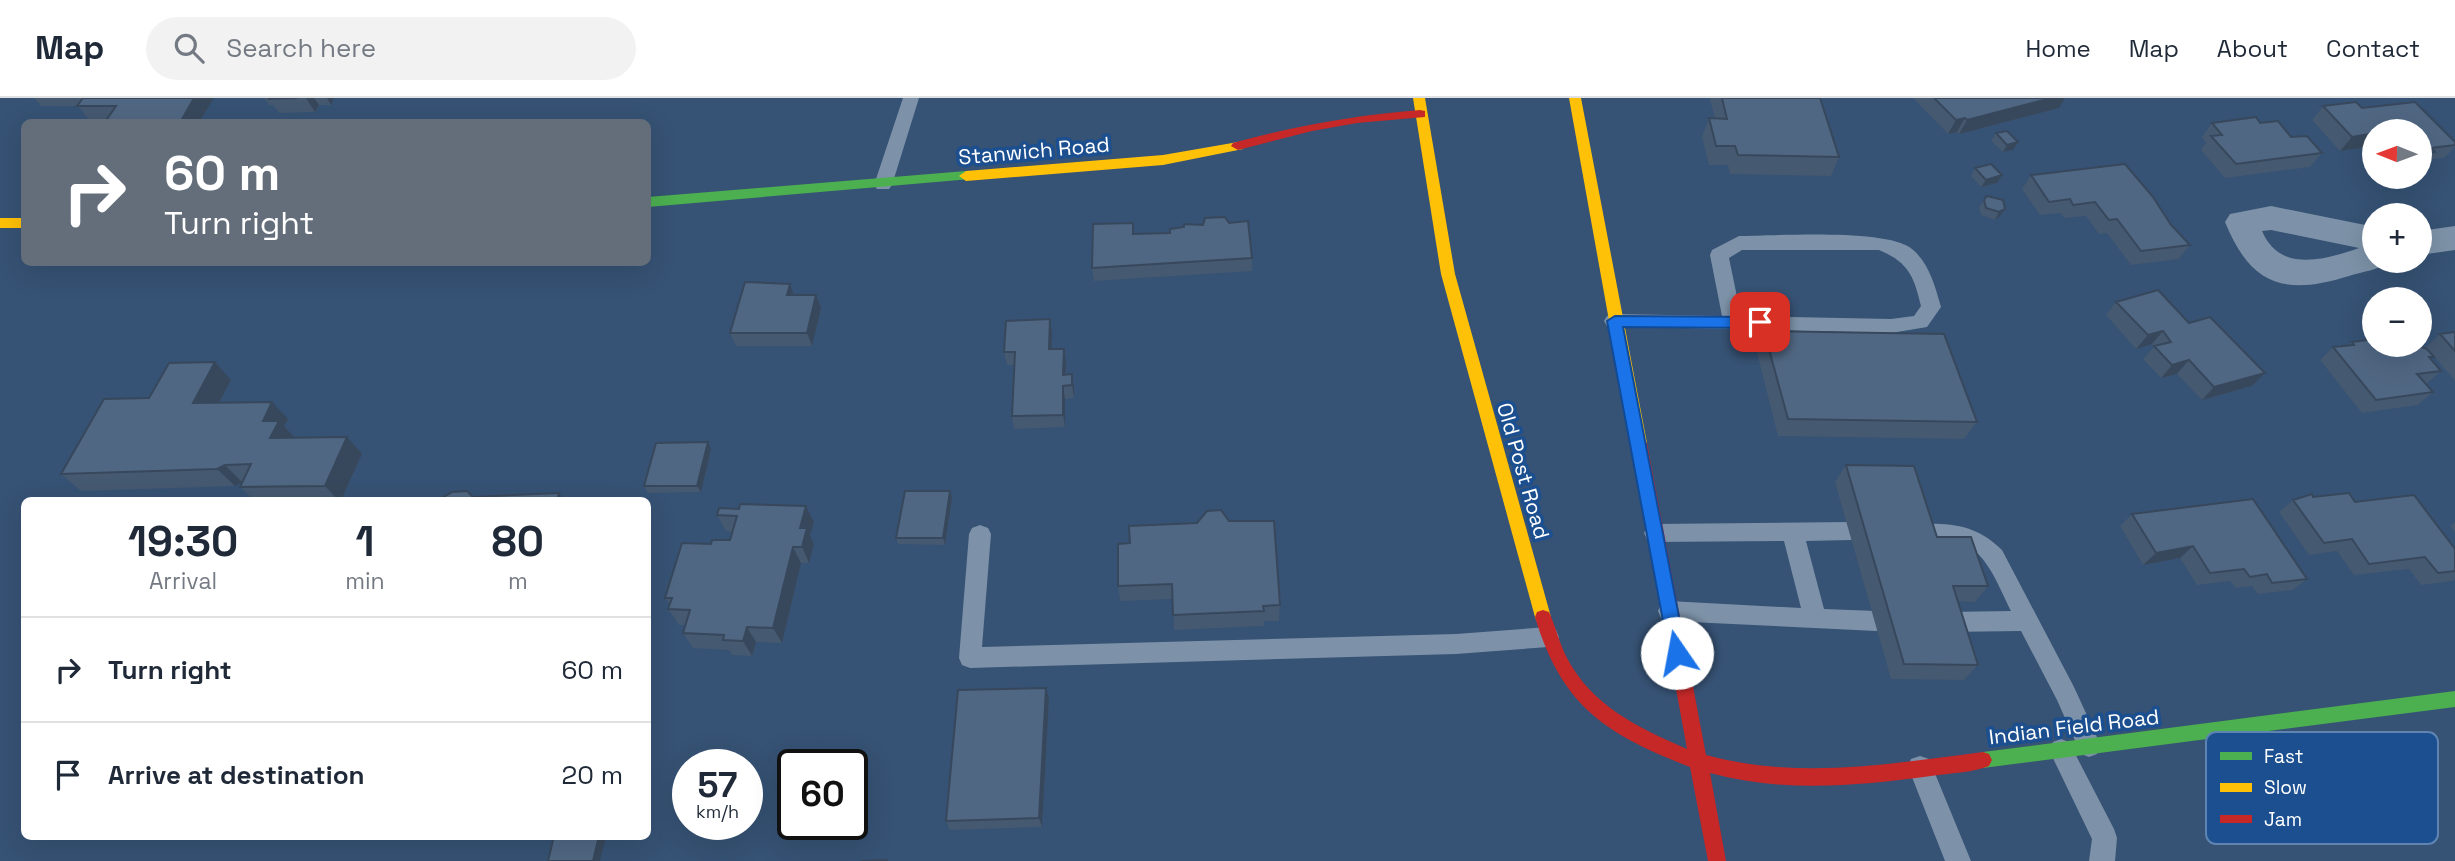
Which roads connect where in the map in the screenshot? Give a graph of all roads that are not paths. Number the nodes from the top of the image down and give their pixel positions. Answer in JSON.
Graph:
{"nodes":[{"id":1,"x":911,"y":98,"type":"edge"},
{"id":2,"x":1575,"y":98,"type":"edge"},
{"id":3,"x":1420,"y":106,"type":"edge"},
{"id":4,"x":883,"y":184,"type":"junction"},
{"id":5,"x":651,"y":202,"type":"edge"},
{"id":6,"x":0,"y":223,"type":"edge"},
{"id":7,"x":21,"y":223,"type":"edge"},
{"id":8,"x":2362,"y":236,"type":"edge"},
{"id":9,"x":2455,"y":238,"type":"edge"},
{"id":10,"x":2432,"y":241,"type":"edge"},
{"id":11,"x":2362,"y":260,"type":"edge"},
{"id":12,"x":1615,"y":321,"type":"junction"},
{"id":13,"x":1734,"y":321,"type":"junction"},
{"id":14,"x":1852,"y":531,"type":"dead end"},
{"id":15,"x":1793,"y":532,"type":"junction"},
{"id":16,"x":1654,"y":533,"type":"junction"},
{"id":17,"x":1919,"y":533,"type":"edge"},
{"id":18,"x":980,"y":534,"type":"dead end"},
{"id":19,"x":1669,"y":611,"type":"junction"},
{"id":20,"x":1815,"y":618,"type":"junction"},
{"id":21,"x":1876,"y":621,"type":"dead end"},
{"id":22,"x":2028,"y":621,"type":"junction"},
{"id":23,"x":1946,"y":622,"type":"edge"},
{"id":24,"x":1548,"y":638,"type":"junction"},
{"id":25,"x":2455,"y":699,"type":"edge"},
{"id":26,"x":2089,"y":746,"type":"junction"},
{"id":27,"x":2061,"y":750,"type":"junction"},
{"id":28,"x":1699,"y":762,"type":"junction"},
{"id":29,"x":1920,"y":767,"type":"junction"},
{"id":30,"x":1717,"y":861,"type":"edge"},
{"id":31,"x":1958,"y":861,"type":"edge"},
{"id":32,"x":2102,"y":861,"type":"edge"}],
"edges":[{"from":1,"to":4,"type":"lane"},
{"from":2,"to":12,"type":"street"},
{"from":3,"to":4,"type":"street","name":"Stanwich Road"},
{"from":3,"to":24,"type":"street","name":"Old Post Road"},
{"from":4,"to":5,"type":"street","name":"Stanwich Road"},
{"from":6,"to":7,"type":"street"},
{"from":8,"to":11,"type":"street"},
{"from":9,"to":10,"type":"street"},
{"from":12,"to":13,"type":"lane"},
{"from":12,"to":16,"type":"street"},
{"from":13,"to":13,"type":"lane"},
{"from":14,"to":15,"type":"lane"},
{"from":15,"to":16,"type":"lane"},
{"from":15,"to":20,"type":"lane"},
{"from":16,"to":19,"type":"street"},
{"from":17,"to":22,"type":"lane"},
{"from":18,"to":24,"type":"lane"},
{"from":19,"to":20,"type":"lane"},
{"from":19,"to":28,"type":"street"},
{"from":20,"to":21,"type":"lane"},
{"from":22,"to":23,"type":"lane"},
{"from":22,"to":26,"type":"lane"},
{"from":24,"to":28,"type":"street","name":"Old Post Road"},
{"from":25,"to":26,"type":"street","name":"Indian Field Road"},
{"from":26,"to":27,"type":"street","name":"Indian Field Road"},
{"from":27,"to":29,"type":"street","name":"Indian Field Road"},
{"from":27,"to":32,"type":"lane"},
{"from":28,"to":29,"type":"street","name":"Indian Field Road"},
{"from":28,"to":30,"type":"street"},
{"from":29,"to":31,"type":"lane"}]}
